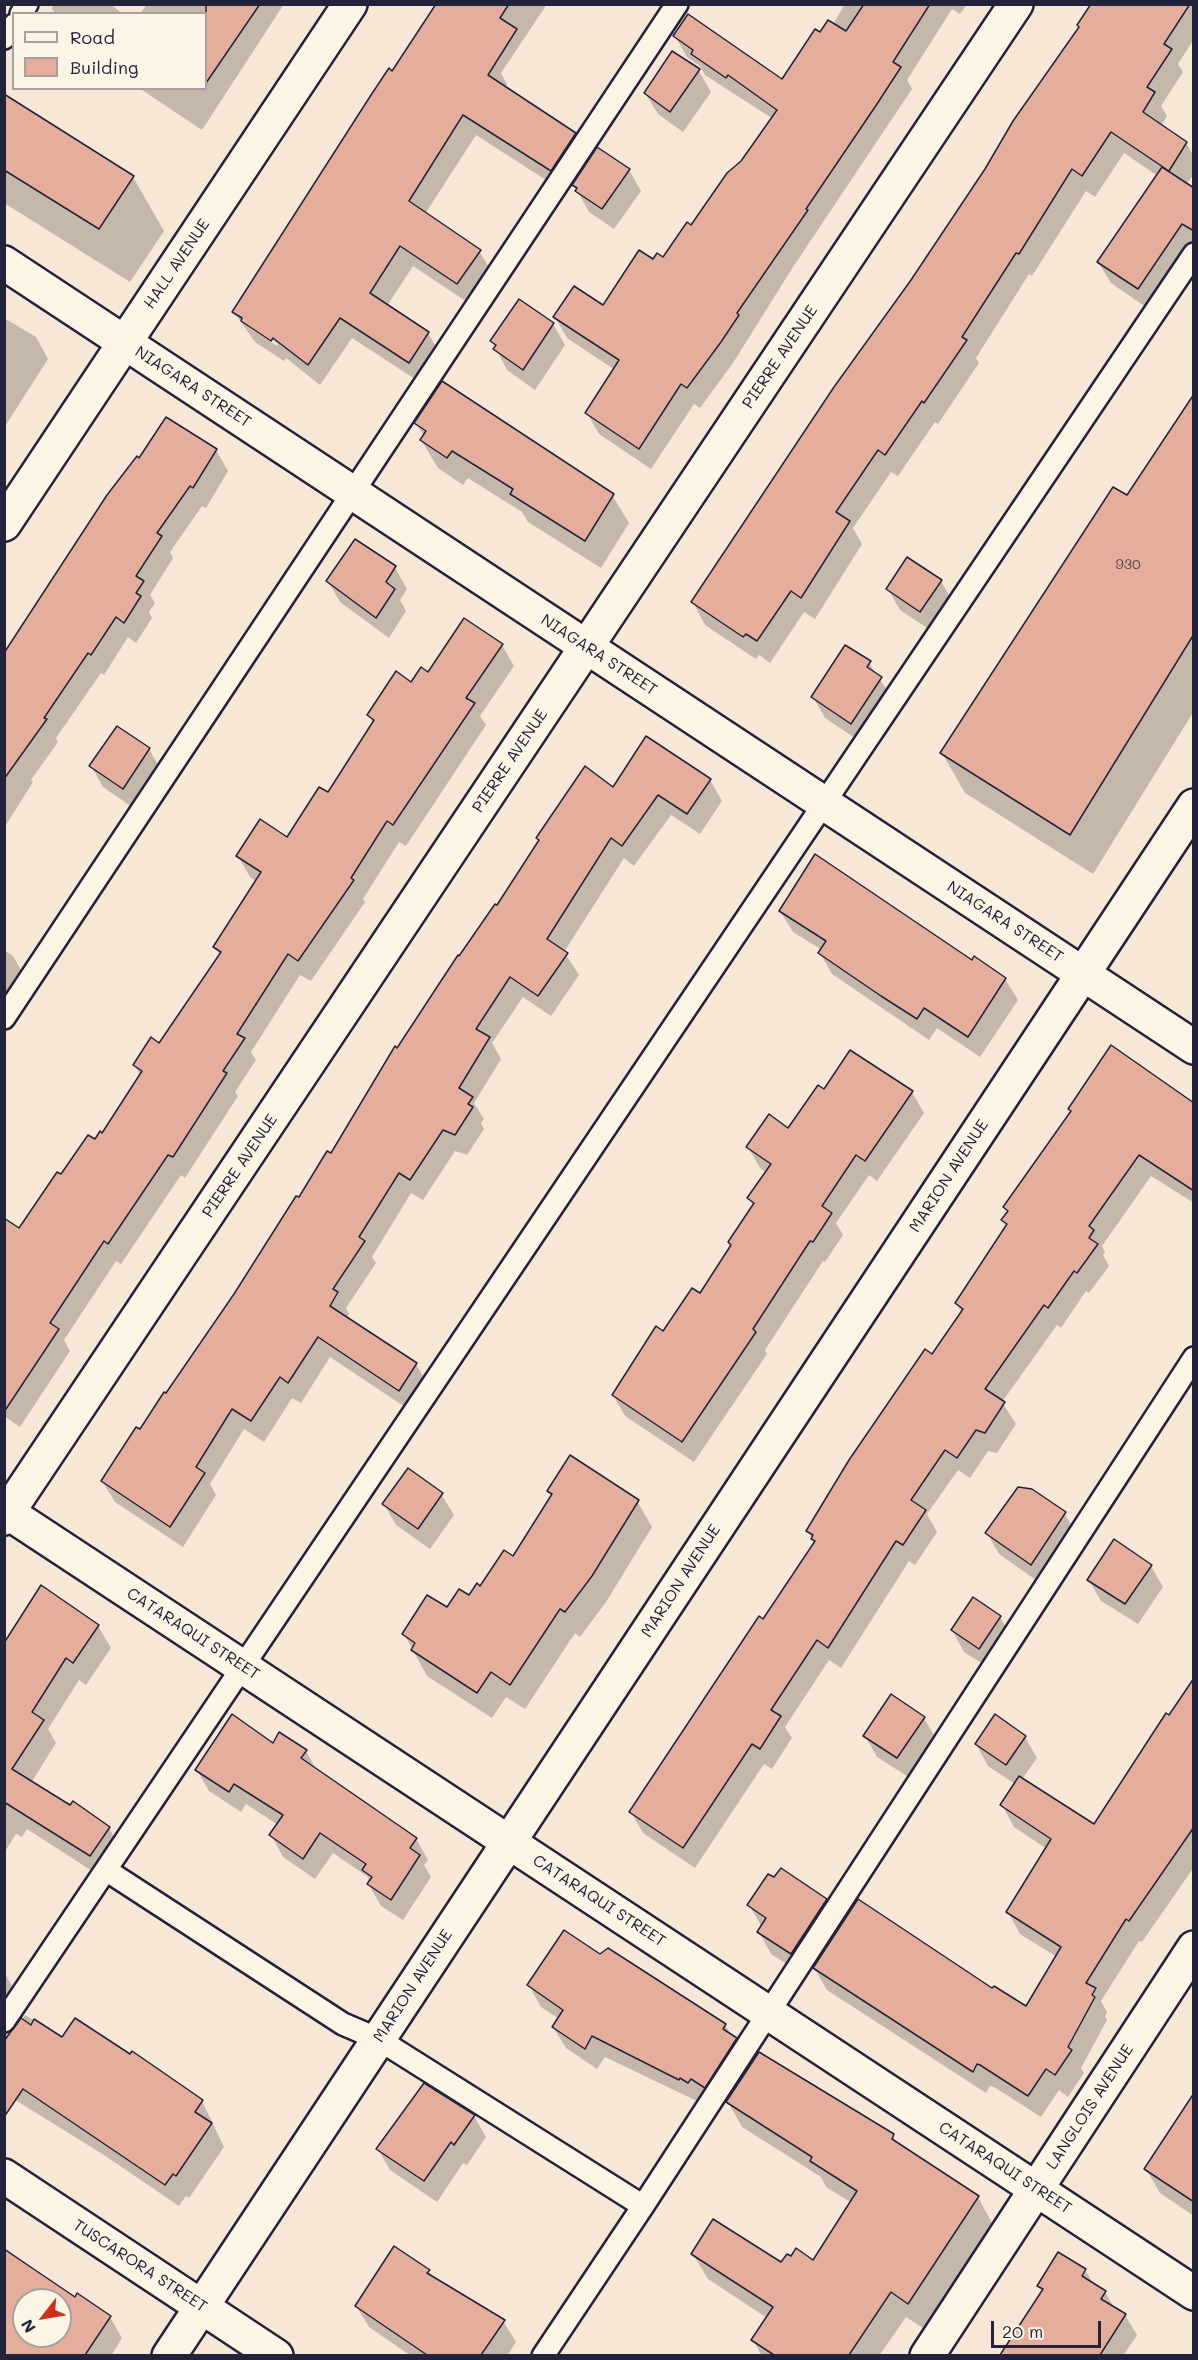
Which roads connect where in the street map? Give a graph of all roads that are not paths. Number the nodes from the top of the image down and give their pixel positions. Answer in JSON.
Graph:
{"nodes":[{"id":1,"x":350,"y":4,"type":"edge"},
{"id":2,"x":677,"y":4,"type":"edge"},
{"id":3,"x":1016,"y":4,"type":"edge"},
{"id":4,"x":1194,"y":254,"type":"edge"},
{"id":5,"x":4,"y":263,"type":"edge"},
{"id":6,"x":125,"y":342,"type":"junction"},
{"id":7,"x":353,"y":493,"type":"junction"},
{"id":8,"x":4,"y":524,"type":"edge"},
{"id":9,"x":586,"y":647,"type":"junction"},
{"id":10,"x":824,"y":803,"type":"junction"},
{"id":11,"x":1194,"y":806,"type":"edge"},
{"id":12,"x":1083,"y":974,"type":"junction"},
{"id":13,"x":4,"y":1018,"type":"edge"},
{"id":14,"x":1194,"y":1047,"type":"edge"},
{"id":15,"x":1194,"y":1358,"type":"edge"},
{"id":16,"x":6,"y":1513,"type":"edge"},
{"id":17,"x":243,"y":1667,"type":"junction"},
{"id":18,"x":509,"y":1842,"type":"junction"},
{"id":19,"x":106,"y":1870,"type":"junction"},
{"id":20,"x":1194,"y":1948,"type":"edge"},
{"id":21,"x":769,"y":2011,"type":"junction"},
{"id":22,"x":4,"y":2020,"type":"edge"},
{"id":23,"x":378,"y":2039,"type":"junction"},
{"id":24,"x":4,"y":2176,"type":"edge"},
{"id":25,"x":1036,"y":2188,"type":"junction"},
{"id":26,"x":643,"y":2206,"type":"junction"},
{"id":27,"x":1194,"y":2293,"type":"edge"},
{"id":28,"x":202,"y":2306,"type":"junction"},
{"id":29,"x":169,"y":2355,"type":"edge"},
{"id":30,"x":276,"y":2355,"type":"edge"},
{"id":31,"x":543,"y":2355,"type":"edge"},
{"id":32,"x":927,"y":2355,"type":"edge"}],
"edges":[{"from":1,"to":6,"type":"street","name":"HALL AVENUE"},
{"from":2,"to":7,"type":"lane"},
{"from":3,"to":9,"type":"street","name":"PIERRE AVENUE"},
{"from":4,"to":10,"type":"lane"},
{"from":5,"to":6,"type":"street","name":"NIAGARA STREET"},
{"from":6,"to":7,"type":"street","name":"NIAGARA STREET"},
{"from":6,"to":8,"type":"street","name":"HALL AVENUE"},
{"from":7,"to":9,"type":"street","name":"NIAGARA STREET"},
{"from":7,"to":13,"type":"lane"},
{"from":9,"to":10,"type":"street","name":"NIAGARA STREET"},
{"from":9,"to":16,"type":"street","name":"PIERRE AVENUE"},
{"from":10,"to":12,"type":"street","name":"NIAGARA STREET"},
{"from":10,"to":17,"type":"lane"},
{"from":11,"to":12,"type":"street","name":"MARION AVENUE"},
{"from":12,"to":14,"type":"street","name":"NIAGARA STREET"},
{"from":12,"to":18,"type":"street","name":"MARION AVENUE"},
{"from":15,"to":21,"type":"lane"},
{"from":16,"to":17,"type":"street","name":"CATARAQUI STREET"},
{"from":17,"to":18,"type":"street","name":"CATARAQUI STREET"},
{"from":17,"to":19,"type":"lane"},
{"from":18,"to":21,"type":"street","name":"CATARAQUI STREET"},
{"from":18,"to":23,"type":"street","name":"MARION AVENUE"},
{"from":19,"to":22,"type":"lane"},
{"from":19,"to":23,"type":"lane"},
{"from":20,"to":25,"type":"street","name":"LANGLOIS AVENUE"},
{"from":21,"to":25,"type":"street","name":"CATARAQUI STREET"},
{"from":21,"to":26,"type":"lane"},
{"from":23,"to":26,"type":"lane"},
{"from":23,"to":28,"type":"street","name":"MARION AVENUE"},
{"from":24,"to":28,"type":"street","name":"TUSCARORA STREET"},
{"from":25,"to":27,"type":"street","name":"CATARAQUI STREET"},
{"from":25,"to":32,"type":"street","name":"LANGLOIS AVENUE"},
{"from":26,"to":31,"type":"lane"},
{"from":28,"to":29,"type":"street","name":"MARION AVENUE"},
{"from":28,"to":30,"type":"street","name":"TUSCARORA STREET"}]}
